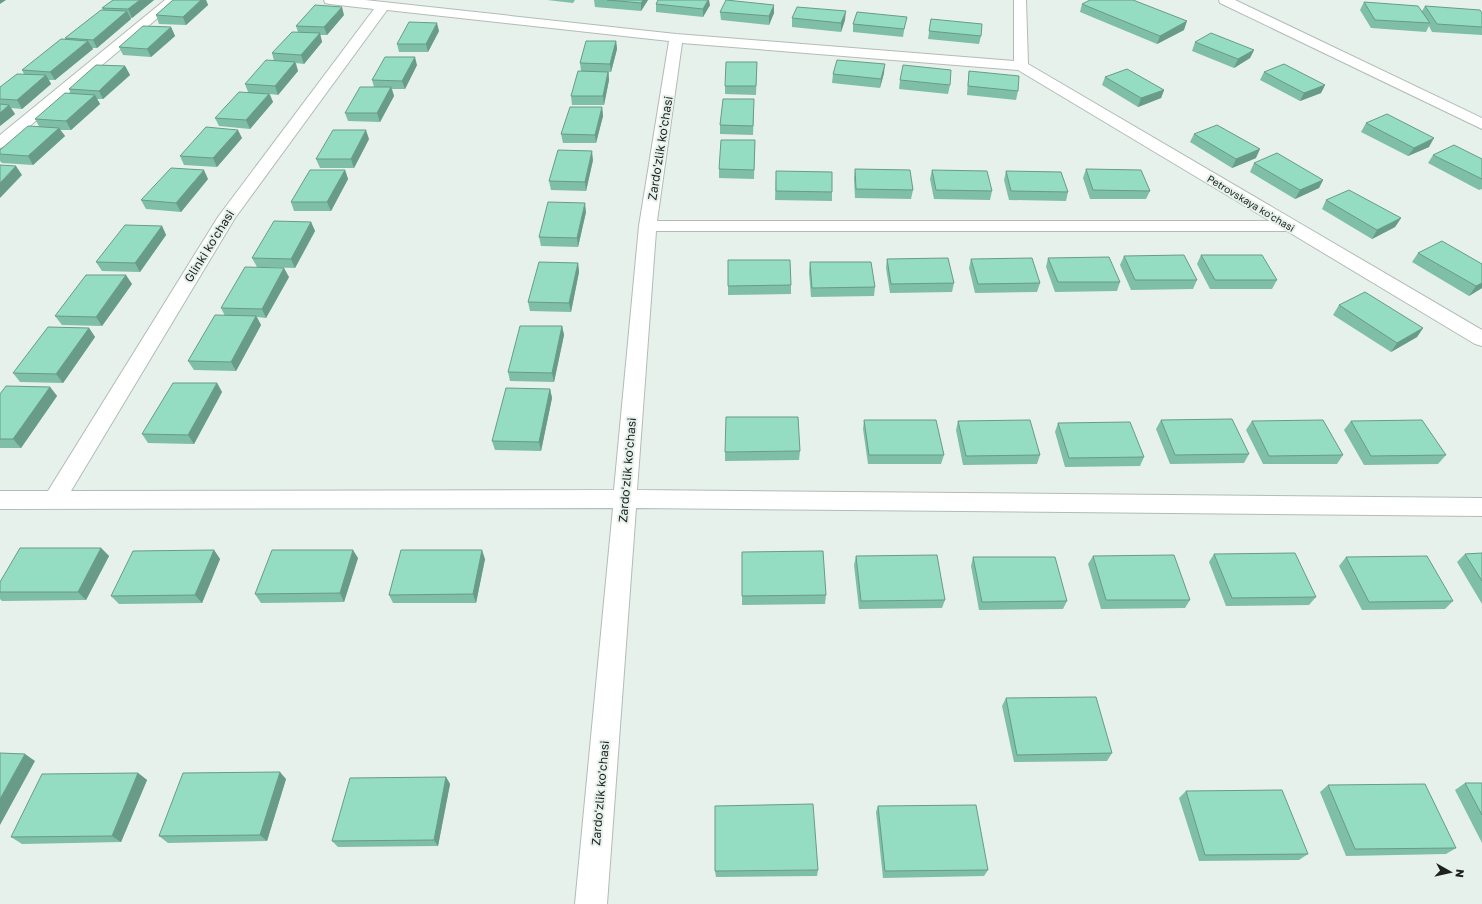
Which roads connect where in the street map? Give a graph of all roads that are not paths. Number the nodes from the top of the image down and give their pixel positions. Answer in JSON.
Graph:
{"nodes":[{"id":1,"x":173,"y":0,"type":"edge"},
{"id":2,"x":330,"y":0,"type":"edge"},
{"id":3,"x":1020,"y":0,"type":"edge"},
{"id":4,"x":1225,"y":0,"type":"edge"},
{"id":5,"x":383,"y":6,"type":"junction"},
{"id":6,"x":676,"y":38,"type":"junction"},
{"id":7,"x":1021,"y":66,"type":"junction"},
{"id":8,"x":1482,"y":124,"type":"edge"},
{"id":9,"x":0,"y":143,"type":"edge"},
{"id":10,"x":648,"y":226,"type":"junction"},
{"id":11,"x":1290,"y":226,"type":"junction"},
{"id":12,"x":1482,"y":339,"type":"edge"},
{"id":13,"x":625,"y":499,"type":"junction"},
{"id":14,"x":0,"y":500,"type":"edge"},
{"id":15,"x":54,"y":500,"type":"junction"},
{"id":16,"x":1482,"y":507,"type":"edge"},
{"id":17,"x":591,"y":904,"type":"edge"}],
"edges":[{"from":1,"to":9,"type":"street"},
{"from":2,"to":5,"type":"street"},
{"from":3,"to":7,"type":"street"},
{"from":4,"to":8,"type":"street"},
{"from":5,"to":6,"type":"street"},
{"from":5,"to":15,"type":"street","name":"Glinki ko'chasi"},
{"from":6,"to":7,"type":"street"},
{"from":6,"to":10,"type":"street","name":"Zardo'zlik ko'chasi"},
{"from":7,"to":11,"type":"street","name":"Petrovskaya ko'chasi"},
{"from":10,"to":11,"type":"street"},
{"from":10,"to":13,"type":"street","name":"Zardo'zlik ko'chasi"},
{"from":11,"to":12,"type":"street","name":"Petrovskaya ko'chasi"},
{"from":13,"to":15,"type":"street"},
{"from":13,"to":16,"type":"street"},
{"from":13,"to":17,"type":"street","name":"Zardo'zlik ko'chasi"},
{"from":14,"to":15,"type":"street"}]}
